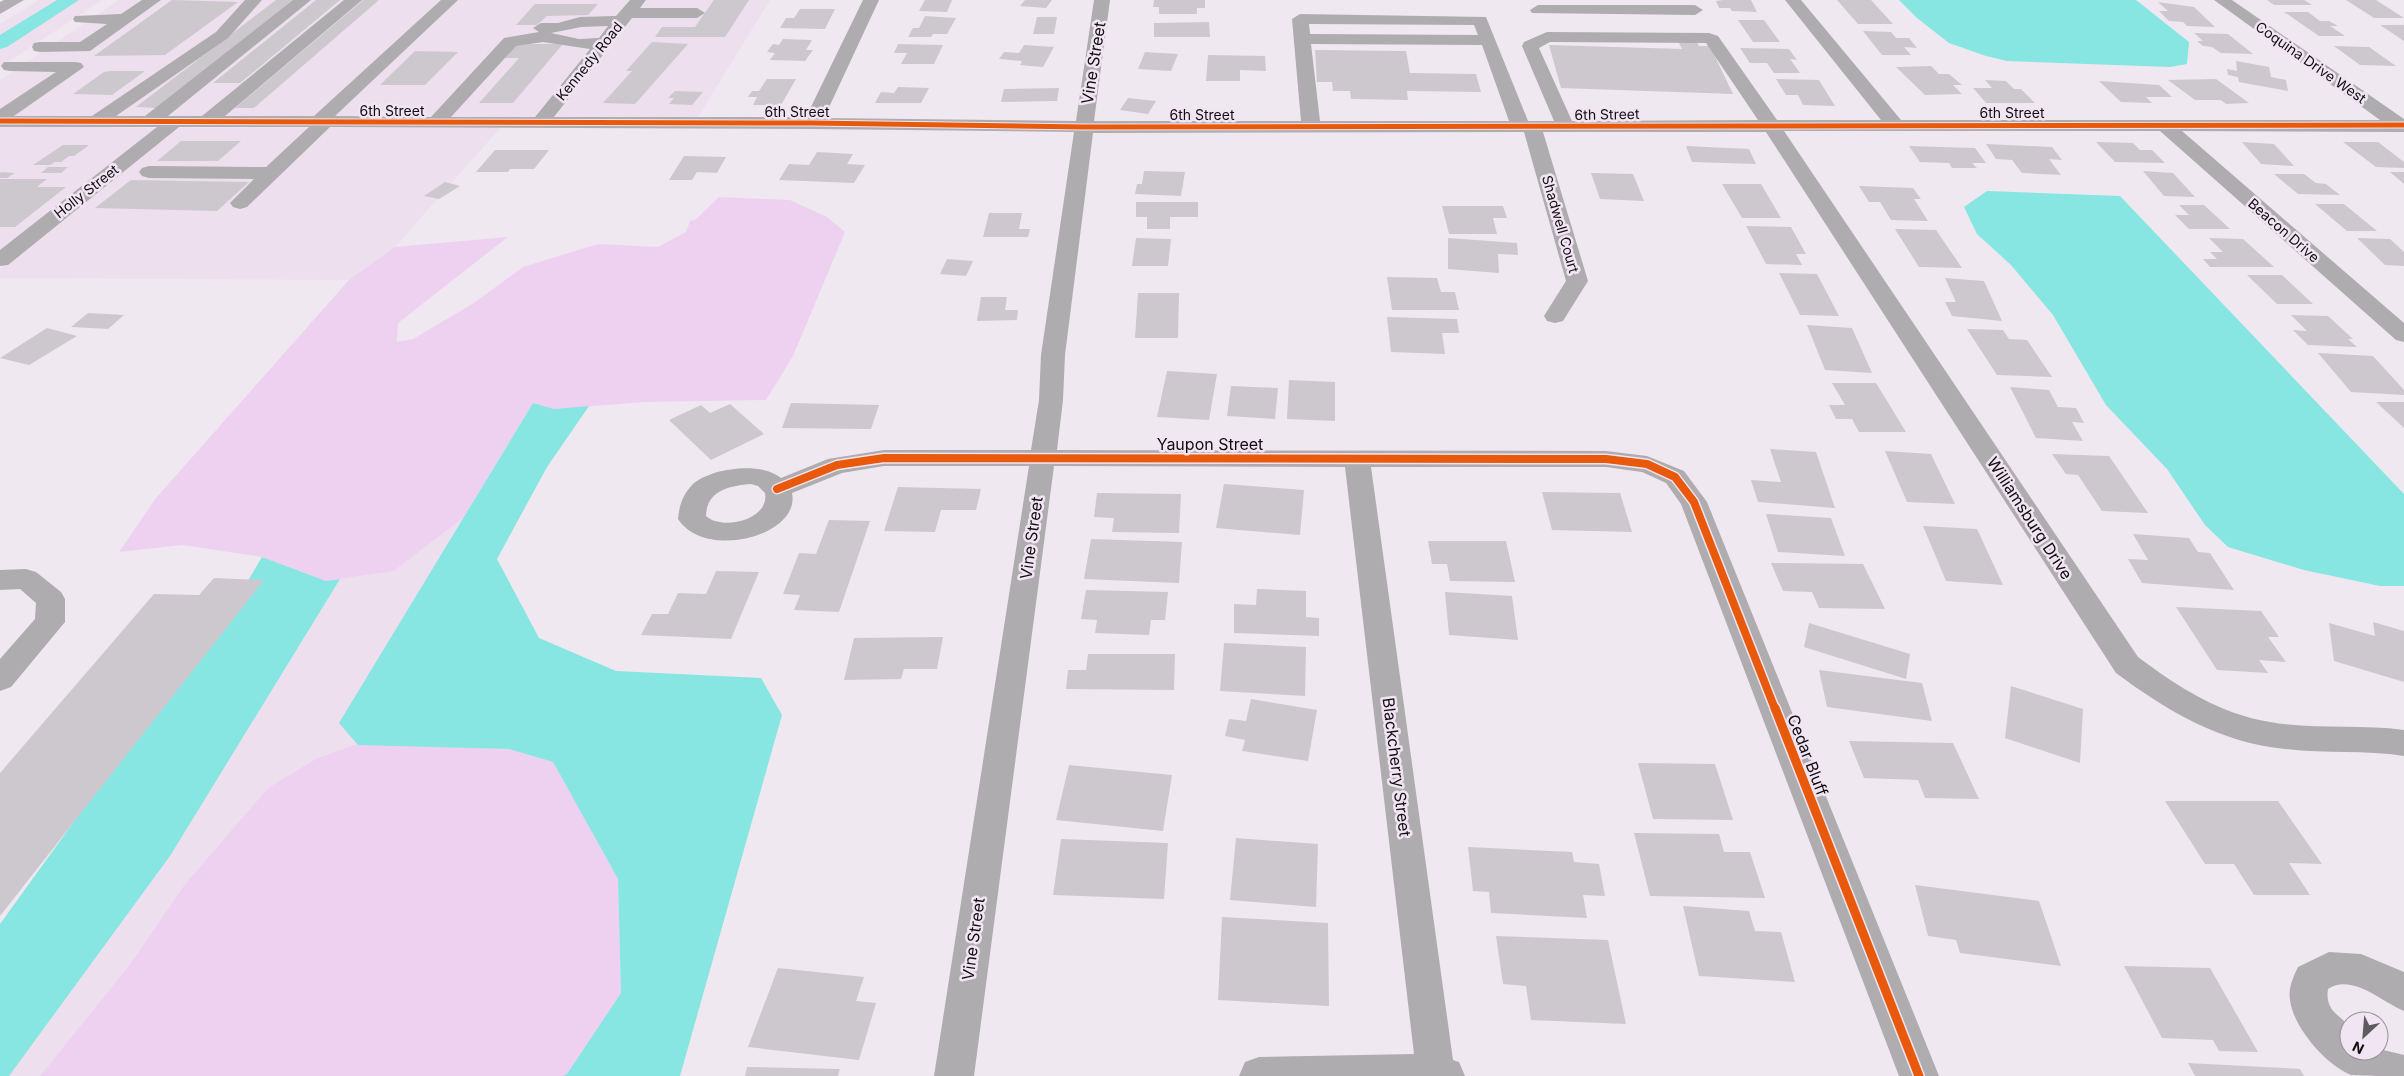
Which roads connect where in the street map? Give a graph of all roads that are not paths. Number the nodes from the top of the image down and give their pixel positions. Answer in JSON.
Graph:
{"nodes":[{"id":1,"x":16,"y":0,"type":"edge"},
{"id":2,"x":153,"y":0,"type":"edge"},
{"id":3,"x":254,"y":0,"type":"edge"},
{"id":4,"x":303,"y":0,"type":"edge"},
{"id":5,"x":354,"y":0,"type":"edge"},
{"id":6,"x":450,"y":0,"type":"edge"},
{"id":7,"x":871,"y":0,"type":"edge"},
{"id":8,"x":1102,"y":0,"type":"edge"},
{"id":9,"x":1793,"y":0,"type":"edge"},
{"id":10,"x":2222,"y":0,"type":"edge"},
{"id":11,"x":104,"y":4,"type":"dead end"},
{"id":12,"x":1536,"y":5,"type":"edge"},
{"id":13,"x":1690,"y":5,"type":"edge"},
{"id":14,"x":0,"y":10,"type":"edge"},
{"id":15,"x":629,"y":11,"type":"edge"},
{"id":16,"x":697,"y":13,"type":"dead end"},
{"id":17,"x":81,"y":19,"type":"junction"},
{"id":18,"x":125,"y":19,"type":"junction"},
{"id":19,"x":522,"y":28,"type":"dead end"},
{"id":20,"x":1546,"y":31,"type":"junction"},
{"id":21,"x":1709,"y":33,"type":"junction"},
{"id":22,"x":604,"y":43,"type":"junction"},
{"id":23,"x":40,"y":46,"type":"junction"},
{"id":24,"x":5,"y":70,"type":"edge"},
{"id":25,"x":0,"y":99,"type":"edge"},
{"id":26,"x":27,"y":99,"type":"junction"},
{"id":27,"x":0,"y":117,"type":"edge"},
{"id":28,"x":0,"y":121,"type":"edge"},
{"id":29,"x":95,"y":122,"type":"junction"},
{"id":30,"x":149,"y":122,"type":"junction"},
{"id":31,"x":322,"y":122,"type":"junction"},
{"id":32,"x":436,"y":122,"type":"junction"},
{"id":33,"x":540,"y":122,"type":"junction"},
{"id":34,"x":173,"y":123,"type":"junction"},
{"id":35,"x":205,"y":123,"type":"junction"},
{"id":36,"x":812,"y":123,"type":"junction"},
{"id":37,"x":1770,"y":124,"type":"junction"},
{"id":38,"x":1894,"y":124,"type":"junction"},
{"id":39,"x":2164,"y":125,"type":"junction"},
{"id":40,"x":2402,"y":126,"type":"edge"},
{"id":41,"x":1084,"y":127,"type":"junction"},
{"id":42,"x":1311,"y":127,"type":"junction"},
{"id":43,"x":1526,"y":127,"type":"junction"},
{"id":44,"x":1566,"y":127,"type":"junction"},
{"id":45,"x":149,"y":172,"type":"dead end"},
{"id":46,"x":272,"y":173,"type":"junction"},
{"id":47,"x":240,"y":203,"type":"dead end"},
{"id":48,"x":0,"y":260,"type":"edge"},
{"id":49,"x":1555,"y":316,"type":"dead end"},
{"id":50,"x":2404,"y":335,"type":"edge"},
{"id":51,"x":1042,"y":457,"type":"junction"},
{"id":52,"x":1358,"y":458,"type":"junction"},
{"id":53,"x":1647,"y":464,"type":"joint"},
{"id":54,"x":777,"y":489,"type":"dead end"},
{"id":55,"x":0,"y":580,"type":"edge"},
{"id":56,"x":0,"y":679,"type":"edge"},
{"id":57,"x":2404,"y":742,"type":"edge"},
{"id":58,"x":2404,"y":994,"type":"edge"},
{"id":59,"x":2404,"y":1074,"type":"edge"},
{"id":60,"x":1439,"y":1075,"type":"edge"},
{"id":61,"x":954,"y":1076,"type":"edge"},
{"id":62,"x":1259,"y":1076,"type":"edge"},
{"id":63,"x":1919,"y":1076,"type":"edge"}],
"edges":[{"from":1,"to":14,"type":"main road"},
{"from":2,"to":18,"type":"street"},
{"from":3,"to":29,"type":"street"},
{"from":4,"to":30,"type":"street"},
{"from":5,"to":35,"type":"street"},
{"from":6,"to":31,"type":"street"},
{"from":7,"to":36,"type":"street"},
{"from":8,"to":41,"type":"street","name":"Vine Street"},
{"from":9,"to":38,"type":"street"},
{"from":10,"to":40,"type":"street","name":"Coquina Drive West"},
{"from":11,"to":17,"type":"street"},
{"from":12,"to":13,"type":"street"},
{"from":12,"to":20,"type":"street"},
{"from":13,"to":21,"type":"street","name":"Williamsburg Drive"},
{"from":15,"to":16,"type":"street"},
{"from":15,"to":19,"type":"street"},
{"from":15,"to":22,"type":"street","name":"Kennedy Road"},
{"from":17,"to":18,"type":"street"},
{"from":17,"to":23,"type":"street"},
{"from":18,"to":23,"type":"street"},
{"from":20,"to":21,"type":"street"},
{"from":20,"to":44,"type":"street"},
{"from":21,"to":37,"type":"street","name":"Williamsburg Drive"},
{"from":22,"to":32,"type":"street"},
{"from":22,"to":33,"type":"street","name":"Kennedy Road"},
{"from":23,"to":24,"type":"street"},
{"from":24,"to":26,"type":"street"},
{"from":25,"to":26,"type":"street"},
{"from":26,"to":27,"type":"street"},
{"from":28,"to":29,"type":"street","name":"6th Street"},
{"from":29,"to":30,"type":"street","name":"6th Street"},
{"from":30,"to":34,"type":"street","name":"6th Street"},
{"from":31,"to":32,"type":"street","name":"6th Street"},
{"from":31,"to":35,"type":"street","name":"6th Street"},
{"from":31,"to":46,"type":"street"},
{"from":32,"to":33,"type":"street","name":"6th Street"},
{"from":33,"to":36,"type":"street","name":"6th Street"},
{"from":34,"to":35,"type":"street","name":"6th Street"},
{"from":34,"to":48,"type":"street","name":"Holly Street"},
{"from":36,"to":41,"type":"street","name":"6th Street"},
{"from":37,"to":38,"type":"street","name":"6th Street"},
{"from":37,"to":44,"type":"street","name":"6th Street"},
{"from":37,"to":57,"type":"street","name":"Williamsburg Drive"},
{"from":38,"to":39,"type":"street","name":"6th Street"},
{"from":39,"to":40,"type":"street","name":"6th Street"},
{"from":39,"to":50,"type":"street","name":"Beacon Drive"},
{"from":41,"to":42,"type":"street","name":"6th Street"},
{"from":41,"to":51,"type":"street","name":"Vine Street"},
{"from":42,"to":43,"type":"street","name":"6th Street"},
{"from":42,"to":43,"type":"street","name":"Shadwell Court"},
{"from":43,"to":44,"type":"street","name":"6th Street"},
{"from":43,"to":49,"type":"street","name":"Shadwell Court"},
{"from":45,"to":46,"type":"street"},
{"from":46,"to":47,"type":"street"},
{"from":51,"to":52,"type":"street","name":"Yaupon Street"},
{"from":51,"to":54,"type":"street","name":"Yaupon Street"},
{"from":51,"to":61,"type":"street","name":"Vine Street"},
{"from":52,"to":53,"type":"street","name":"Yaupon Street"},
{"from":52,"to":60,"type":"street","name":"Blackcherry Street"},
{"from":53,"to":63,"type":"street","name":"Cedar Bluff"},
{"from":55,"to":56,"type":"street"},
{"from":58,"to":59,"type":"street"},
{"from":60,"to":62,"type":"street"}]}
